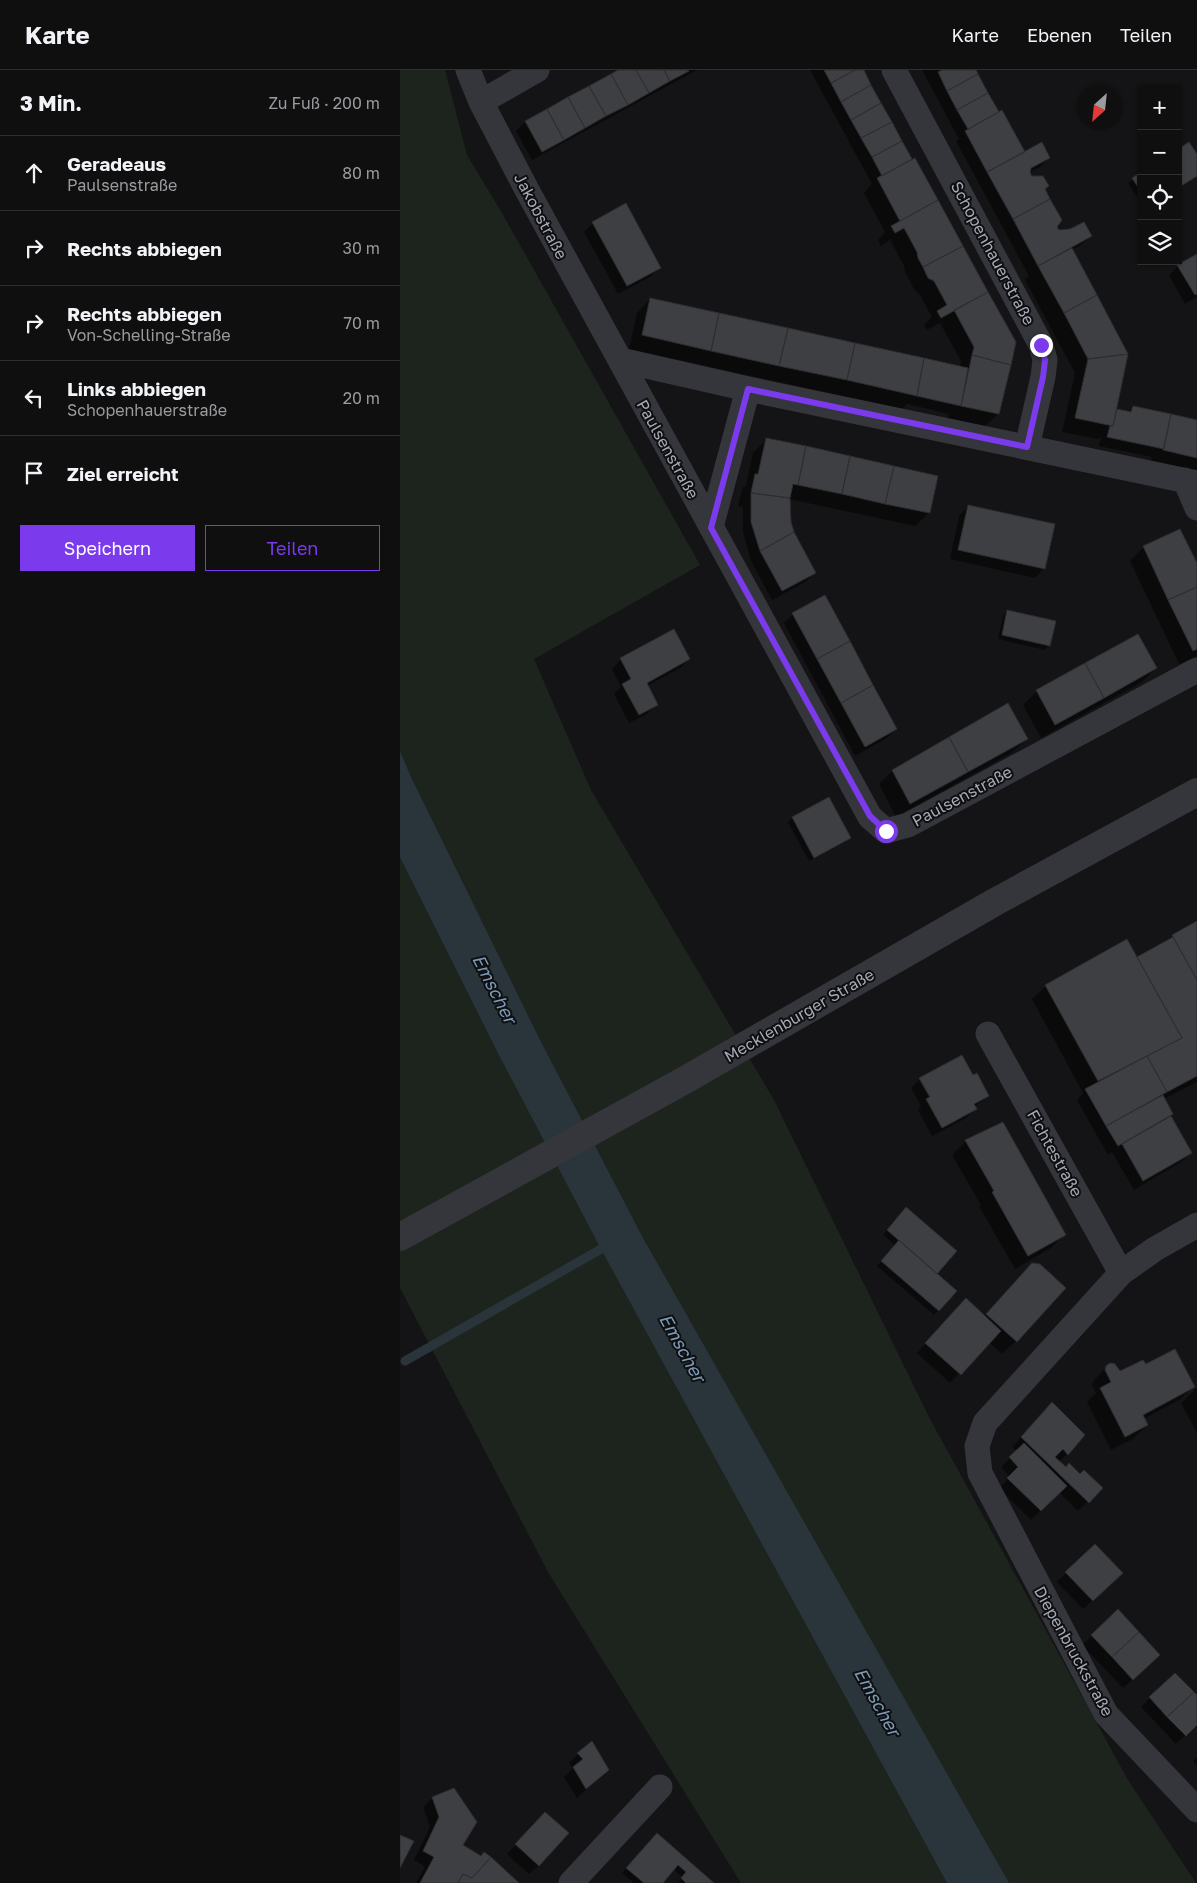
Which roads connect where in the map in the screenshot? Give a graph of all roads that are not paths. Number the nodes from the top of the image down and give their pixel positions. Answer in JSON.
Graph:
{"nodes":[{"id":1,"x":468,"y":70,"type":"edge"},
{"id":2,"x":537,"y":70,"type":"edge"},
{"id":3,"x":894,"y":70,"type":"edge"},
{"id":4,"x":481,"y":102,"type":"junction"},
{"id":5,"x":620,"y":360,"type":"junction"},
{"id":6,"x":748,"y":389,"type":"junction"},
{"id":7,"x":1027,"y":447,"type":"junction"},
{"id":8,"x":1191,"y":481,"type":"edge"},
{"id":9,"x":1197,"y":508,"type":"edge"},
{"id":10,"x":711,"y":528,"type":"junction"},
{"id":11,"x":1197,"y":670,"type":"edge"},
{"id":12,"x":1197,"y":792,"type":"edge"},
{"id":13,"x":988,"y":1034,"type":"dead end"},
{"id":14,"x":1197,"y":1225,"type":"edge"},
{"id":15,"x":400,"y":1237,"type":"edge"},
{"id":16,"x":1122,"y":1273,"type":"junction"},
{"id":17,"x":660,"y":1787,"type":"dead end"},
{"id":18,"x":1197,"y":1810,"type":"edge"},
{"id":19,"x":570,"y":1883,"type":"edge"}],
"edges":[{"from":1,"to":4,"type":"street","name":"Jakobstraße"},
{"from":2,"to":4,"type":"street"},
{"from":3,"to":7,"type":"street","name":"Schopenhauerstraße"},
{"from":4,"to":5,"type":"street","name":"Jakobstraße"},
{"from":5,"to":6,"type":"street"},
{"from":5,"to":10,"type":"street","name":"Paulsenstraße"},
{"from":6,"to":7,"type":"street"},
{"from":6,"to":10,"type":"street"},
{"from":7,"to":8,"type":"street"},
{"from":8,"to":9,"type":"street"},
{"from":10,"to":11,"type":"street","name":"Paulsenstraße"},
{"from":12,"to":15,"type":"street","name":"Mecklenburger Straße"},
{"from":13,"to":16,"type":"street","name":"Fichtestraße"},
{"from":14,"to":16,"type":"street"},
{"from":16,"to":18,"type":"street","name":"Diepenbruckstraße"},
{"from":17,"to":19,"type":"street"}]}
